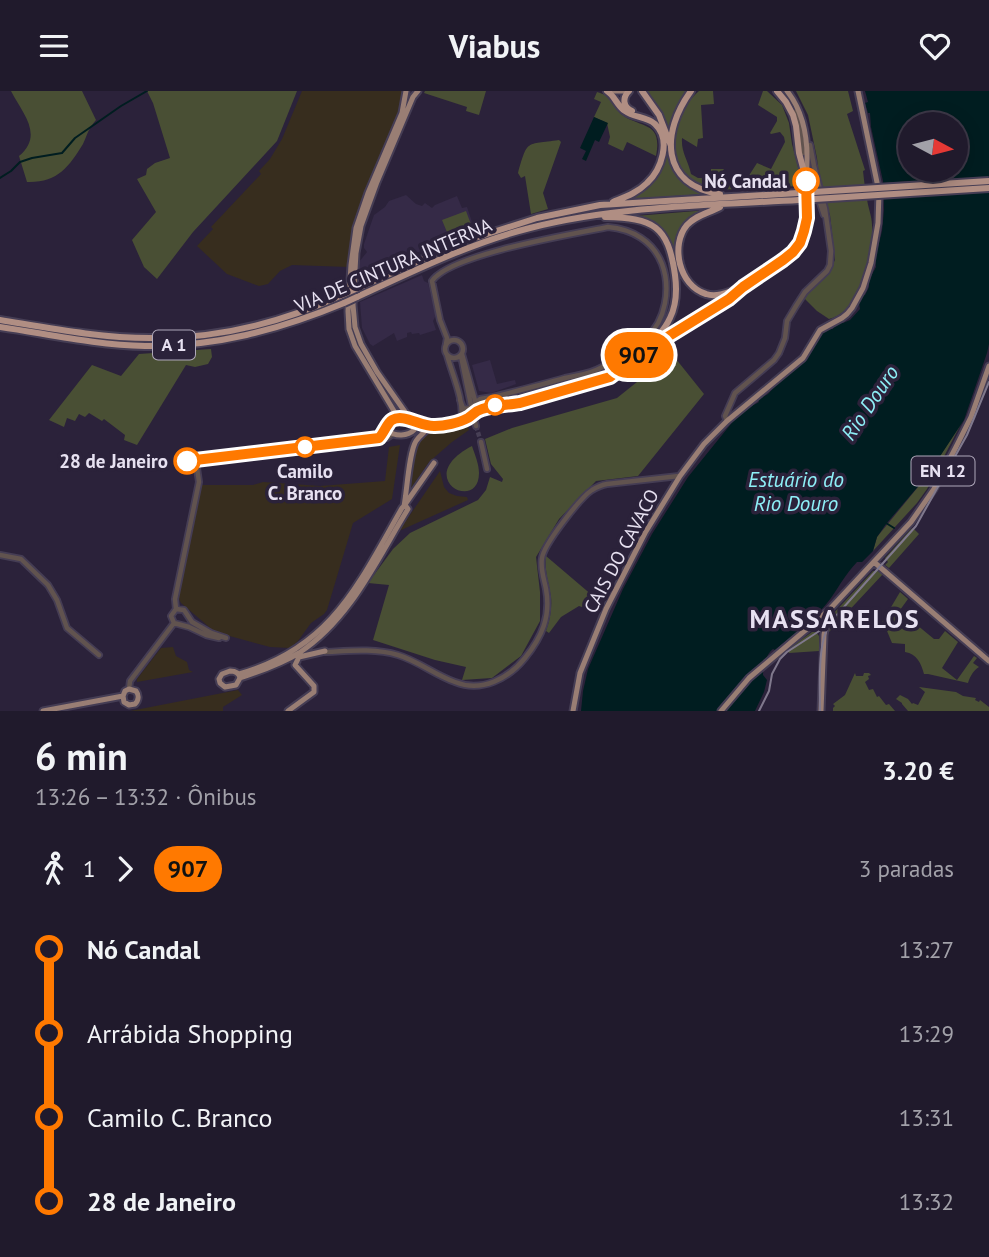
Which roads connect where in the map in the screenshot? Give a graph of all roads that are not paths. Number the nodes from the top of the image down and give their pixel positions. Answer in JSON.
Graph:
{"nodes":[{"id":1,"x":408,"y":91,"type":"edge"},
{"id":2,"x":418,"y":91,"type":"edge"},
{"id":3,"x":609,"y":91,"type":"edge"},
{"id":4,"x":627,"y":91,"type":"edge"},
{"id":5,"x":642,"y":91,"type":"edge"},
{"id":6,"x":777,"y":91,"type":"edge"},
{"id":7,"x":787,"y":91,"type":"edge"},
{"id":8,"x":858,"y":91,"type":"edge"},
{"id":9,"x":691,"y":93,"type":"edge"},
{"id":10,"x":663,"y":124,"type":"junction"},
{"id":11,"x":810,"y":145,"type":"joint"},
{"id":12,"x":671,"y":147,"type":"junction"},
{"id":13,"x":803,"y":152,"type":"dead end"},
{"id":14,"x":806,"y":179,"type":"junction"},
{"id":15,"x":989,"y":181,"type":"edge"},
{"id":16,"x":814,"y":184,"type":"dead end"},
{"id":17,"x":989,"y":188,"type":"edge"},
{"id":18,"x":732,"y":196,"type":"junction"},
{"id":19,"x":799,"y":196,"type":"junction"},
{"id":20,"x":600,"y":205,"type":"junction"},
{"id":21,"x":725,"y":205,"type":"junction"},
{"id":22,"x":589,"y":216,"type":"junction"},
{"id":23,"x":825,"y":218,"type":"junction"},
{"id":24,"x":743,"y":287,"type":"junction"},
{"id":25,"x":343,"y":299,"type":"junction"},
{"id":26,"x":0,"y":320,"type":"edge"},
{"id":27,"x":0,"y":327,"type":"edge"},
{"id":28,"x":446,"y":344,"type":"junction"},
{"id":29,"x":643,"y":352,"type":"junction"},
{"id":30,"x":447,"y":355,"type":"junction"},
{"id":31,"x":461,"y":355,"type":"junction"},
{"id":32,"x":989,"y":366,"type":"edge"},
{"id":33,"x":610,"y":377,"type":"joint"},
{"id":34,"x":460,"y":400,"type":"junction"},
{"id":35,"x":473,"y":404,"type":"junction"},
{"id":36,"x":505,"y":405,"type":"junction"},
{"id":37,"x":482,"y":409,"type":"junction"},
{"id":38,"x":471,"y":415,"type":"junction"},
{"id":39,"x":411,"y":420,"type":"junction"},
{"id":40,"x":461,"y":420,"type":"junction"},
{"id":41,"x":727,"y":421,"type":"junction"},
{"id":42,"x":390,"y":423,"type":"junction"},
{"id":43,"x":425,"y":426,"type":"junction"},
{"id":44,"x":393,"y":434,"type":"junction"},
{"id":45,"x":402,"y":434,"type":"junction"},
{"id":46,"x":379,"y":438,"type":"junction"},
{"id":47,"x":481,"y":442,"type":"tunnel mouth"},
{"id":48,"x":412,"y":450,"type":"junction"},
{"id":49,"x":434,"y":463,"type":"dead end"},
{"id":50,"x":487,"y":469,"type":"dead end"},
{"id":51,"x":680,"y":476,"type":"junction"},
{"id":52,"x":404,"y":508,"type":"junction"},
{"id":53,"x":0,"y":555,"type":"edge"},
{"id":54,"x":874,"y":562,"type":"junction"},
{"id":55,"x":362,"y":581,"type":"junction"},
{"id":56,"x":176,"y":610,"type":"junction"},
{"id":57,"x":828,"y":611,"type":"junction"},
{"id":58,"x":188,"y":617,"type":"junction"},
{"id":59,"x":174,"y":623,"type":"junction"},
{"id":60,"x":815,"y":623,"type":"junction"},
{"id":61,"x":182,"y":625,"type":"junction"},
{"id":62,"x":824,"y":633,"type":"junction"},
{"id":63,"x":322,"y":652,"type":"joint"},
{"id":64,"x":99,"y":655,"type":"dead end"},
{"id":65,"x":989,"y":660,"type":"edge"},
{"id":66,"x":240,"y":676,"type":"dead end"},
{"id":67,"x":129,"y":689,"type":"junction"},
{"id":68,"x":123,"y":696,"type":"junction"},
{"id":69,"x":43,"y":711,"type":"edge"},
{"id":70,"x":288,"y":711,"type":"edge"},
{"id":71,"x":573,"y":711,"type":"edge"},
{"id":72,"x":721,"y":711,"type":"edge"},
{"id":73,"x":821,"y":711,"type":"edge"}],
"edges":[{"from":1,"to":2,"type":"main road"},
{"from":1,"to":42,"type":"main road"},
{"from":2,"to":39,"type":"main road"},
{"from":3,"to":4,"type":"main road"},
{"from":3,"to":20,"type":"highway"},
{"from":4,"to":10,"type":"highway"},
{"from":5,"to":10,"type":"highway"},
{"from":6,"to":14,"type":"highway"},
{"from":7,"to":11,"type":"main road"},
{"from":7,"to":13,"type":"street"},
{"from":7,"to":14,"type":"main road"},
{"from":8,"to":41,"type":"main road","name":"CAIS DO CAVACO"},
{"from":9,"to":12,"type":"highway"},
{"from":10,"to":12,"type":"highway"},
{"from":11,"to":23,"type":"street"},
{"from":12,"to":18,"type":"highway"},
{"from":14,"to":24,"type":"main road"},
{"from":15,"to":19,"type":"highway","number":"A 1","bridge":true},
{"from":16,"to":23,"type":"street"},
{"from":17,"to":19,"type":"highway","number":"A 1","bridge":true},
{"from":18,"to":19,"type":"highway","name":"VIA DE CINTURA INTERNA","number":"A 1"},
{"from":18,"to":20,"type":"highway","name":"VIA DE CINTURA INTERNA","number":"A 1"},
{"from":19,"to":21,"type":"highway","name":"VIA DE CINTURA INTERNA","number":"A 1"},
{"from":20,"to":25,"type":"highway","name":"VIA DE CINTURA INTERNA","number":"A 1","bridge":true},
{"from":21,"to":22,"type":"highway","name":"VIA DE CINTURA INTERNA","number":"A 1"},
{"from":21,"to":24,"type":"highway"},
{"from":22,"to":25,"type":"highway","name":"VIA DE CINTURA INTERNA","number":"A 1","bridge":true},
{"from":22,"to":29,"type":"highway"},
{"from":23,"to":41,"type":"street"},
{"from":24,"to":29,"type":"main road"},
{"from":25,"to":26,"type":"highway","name":"VIA DE CINTURA INTERNA","number":"A 1"},
{"from":25,"to":27,"type":"highway","name":"VIA DE CINTURA INTERNA","number":"A 1"},
{"from":28,"to":30,"type":"street"},
{"from":28,"to":31,"type":"street"},
{"from":28,"to":35,"type":"street"},
{"from":29,"to":33,"type":"main road"},
{"from":30,"to":31,"type":"street"},
{"from":30,"to":34,"type":"street"},
{"from":31,"to":35,"type":"street"},
{"from":32,"to":54,"type":"main road","number":"EN 12"},
{"from":33,"to":36,"type":"street"},
{"from":34,"to":35,"type":"street"},
{"from":34,"to":40,"type":"street"},
{"from":35,"to":37,"type":"street"},
{"from":36,"to":37,"type":"street"},
{"from":36,"to":38,"type":"street"},
{"from":37,"to":38,"type":"street"},
{"from":38,"to":40,"type":"street"},
{"from":39,"to":42,"type":"main road"},
{"from":39,"to":43,"type":"street"},
{"from":39,"to":45,"type":"main road"},
{"from":40,"to":43,"type":"street"},
{"from":41,"to":51,"type":"main road","name":"CAIS DO CAVACO"},
{"from":42,"to":44,"type":"main road"},
{"from":42,"to":46,"type":"street"},
{"from":43,"to":48,"type":"main road"},
{"from":44,"to":45,"type":"main road"},
{"from":44,"to":46,"type":"street"},
{"from":45,"to":48,"type":"main road"},
{"from":46,"to":56,"type":"street"},
{"from":47,"to":50,"type":"street"},
{"from":48,"to":52,"type":"main road"},
{"from":49,"to":52,"type":"main road"},
{"from":51,"to":63,"type":"street"},
{"from":51,"to":71,"type":"main road","name":"CAIS DO CAVACO"},
{"from":52,"to":55,"type":"main road"},
{"from":52,"to":55,"type":"main road"},
{"from":53,"to":64,"type":"street"},
{"from":54,"to":57,"type":"main road","number":"EN 12"},
{"from":54,"to":65,"type":"main road"},
{"from":55,"to":66,"type":"main road"},
{"from":56,"to":58,"type":"street"},
{"from":56,"to":59,"type":"street"},
{"from":57,"to":60,"type":"main road","number":"EN 12"},
{"from":57,"to":62,"type":"main road"},
{"from":58,"to":61,"type":"street"},
{"from":58,"to":61,"type":"street"},
{"from":59,"to":61,"type":"street"},
{"from":59,"to":67,"type":"street"},
{"from":60,"to":62,"type":"main road"},
{"from":60,"to":72,"type":"main road","number":"EN 12"},
{"from":62,"to":73,"type":"main road"},
{"from":63,"to":70,"type":"main road"},
{"from":67,"to":68,"type":"main road"},
{"from":67,"to":68,"type":"main road"},
{"from":68,"to":69,"type":"main road"}]}
